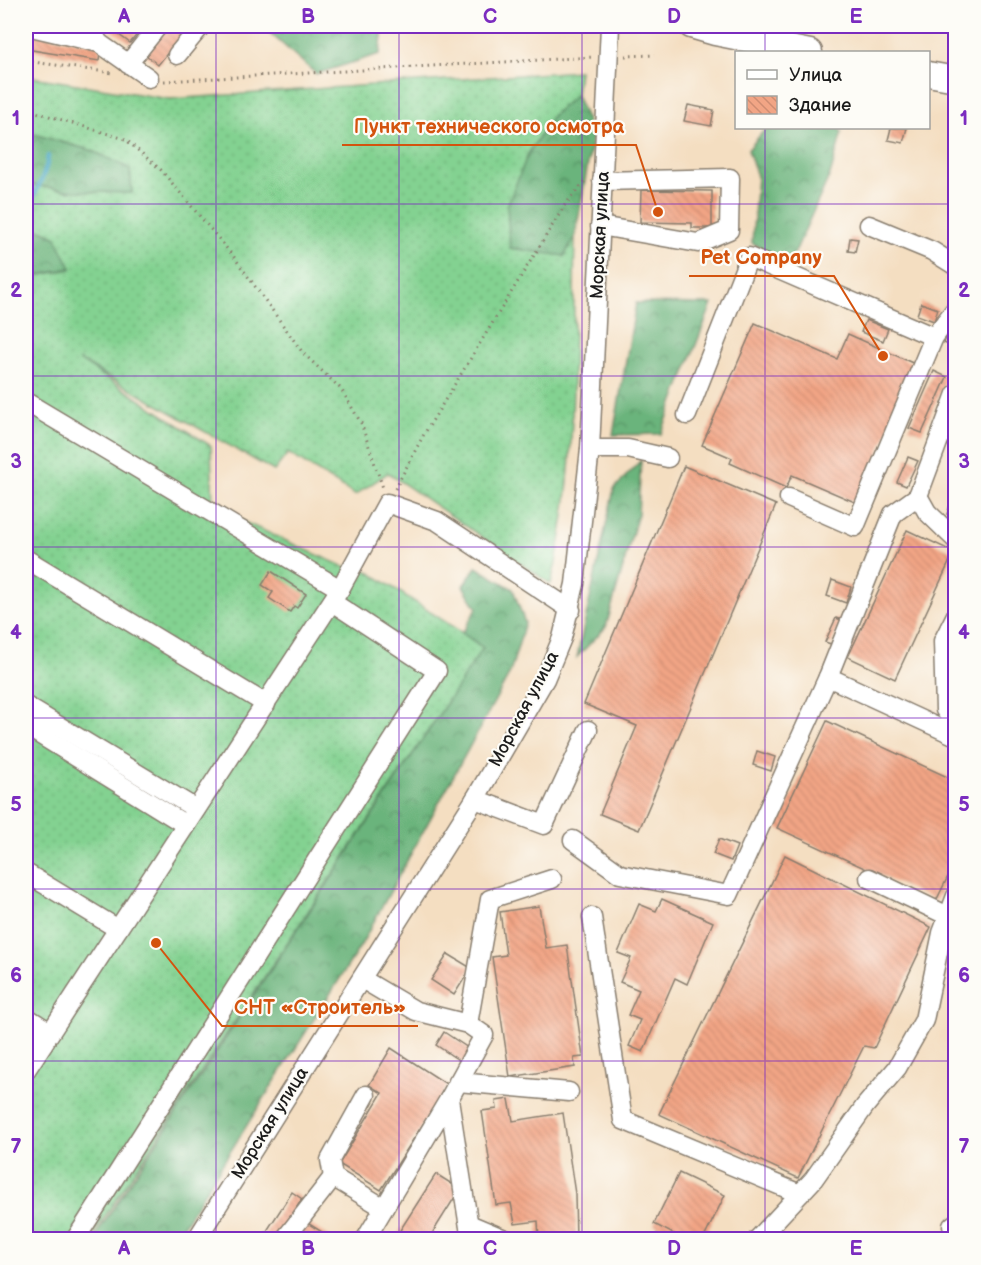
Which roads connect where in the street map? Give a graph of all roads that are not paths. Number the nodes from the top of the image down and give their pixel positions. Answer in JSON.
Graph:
{"nodes":[{"id":1,"x":27,"y":26,"type":"edge"},
{"id":2,"x":158,"y":26,"type":"edge"},
{"id":3,"x":201,"y":26,"type":"edge"},
{"id":4,"x":610,"y":26,"type":"edge"},
{"id":5,"x":691,"y":26,"type":"edge"},
{"id":6,"x":45,"y":27,"type":"edge"},
{"id":7,"x":94,"y":31,"type":"edge"},
{"id":8,"x":805,"y":51,"type":"edge"},
{"id":9,"x":177,"y":55,"type":"dead end"},
{"id":10,"x":122,"y":69,"type":"junction"},
{"id":11,"x":930,"y":74,"type":"edge"},
{"id":12,"x":149,"y":78,"type":"road end"},
{"id":13,"x":956,"y":79,"type":"edge"},
{"id":14,"x":602,"y":181,"type":"junction"},
{"id":15,"x":869,"y":225,"type":"dead end"},
{"id":16,"x":600,"y":226,"type":"junction"},
{"id":17,"x":956,"y":266,"type":"edge"},
{"id":18,"x":956,"y":308,"type":"edge"},
{"id":19,"x":934,"y":337,"type":"junction"},
{"id":20,"x":26,"y":402,"type":"edge"},
{"id":21,"x":953,"y":405,"type":"edge"},
{"id":22,"x":687,"y":415,"type":"dead end"},
{"id":23,"x":590,"y":449,"type":"junction"},
{"id":24,"x":668,"y":458,"type":"dead end"},
{"id":25,"x":918,"y":496,"type":"junction"},
{"id":26,"x":789,"y":498,"type":"dead end"},
{"id":27,"x":956,"y":540,"type":"edge"},
{"id":28,"x":26,"y":559,"type":"edge"},
{"id":29,"x":336,"y":596,"type":"junction"},
{"id":30,"x":571,"y":610,"type":"junction"},
{"id":31,"x":956,"y":615,"type":"edge"},
{"id":32,"x":828,"y":677,"type":"junction"},
{"id":33,"x":266,"y":704,"type":"junction"},
{"id":34,"x":26,"y":706,"type":"edge"},
{"id":35,"x":956,"y":725,"type":"edge"},
{"id":36,"x":26,"y":726,"type":"edge"},
{"id":37,"x":588,"y":730,"type":"dead end"},
{"id":38,"x":956,"y":736,"type":"edge"},
{"id":39,"x":475,"y":799,"type":"junction"},
{"id":40,"x":196,"y":809,"type":"junction"},
{"id":41,"x":186,"y":825,"type":"junction"},
{"id":42,"x":573,"y":840,"type":"dead end"},
{"id":43,"x":26,"y":873,"type":"edge"},
{"id":44,"x":869,"y":878,"type":"dead end"},
{"id":45,"x":552,"y":879,"type":"dead end"},
{"id":46,"x":956,"y":896,"type":"edge"},
{"id":47,"x":948,"y":916,"type":"junction"},
{"id":48,"x":592,"y":917,"type":"dead end"},
{"id":49,"x":118,"y":929,"type":"junction"},
{"id":50,"x":362,"y":980,"type":"junction"},
{"id":51,"x":26,"y":1017,"type":"edge"},
{"id":52,"x":468,"y":1024,"type":"junction"},
{"id":53,"x":26,"y":1034,"type":"edge"},
{"id":54,"x":46,"y":1038,"type":"junction"},
{"id":55,"x":26,"y":1070,"type":"edge"},
{"id":56,"x":458,"y":1082,"type":"junction"},
{"id":57,"x":569,"y":1092,"type":"dead end"},
{"id":58,"x":366,"y":1095,"type":"dead end"},
{"id":59,"x":449,"y":1099,"type":"junction"},
{"id":60,"x":333,"y":1177,"type":"junction"},
{"id":61,"x":800,"y":1194,"type":"junction"},
{"id":62,"x":384,"y":1208,"type":"junction"},
{"id":63,"x":956,"y":1223,"type":"edge"},
{"id":64,"x":470,"y":1232,"type":"edge"},
{"id":65,"x":956,"y":1234,"type":"edge"},
{"id":66,"x":75,"y":1239,"type":"edge"},
{"id":67,"x":196,"y":1239,"type":"edge"},
{"id":68,"x":284,"y":1239,"type":"edge"},
{"id":69,"x":365,"y":1239,"type":"edge"},
{"id":70,"x":507,"y":1239,"type":"edge"},
{"id":71,"x":757,"y":1239,"type":"edge"}],
"edges":[{"from":1,"to":6,"type":"street"},
{"from":2,"to":10,"type":"street"},
{"from":3,"to":9,"type":"street"},
{"from":4,"to":14,"type":"street","name":"Морская улица"},
{"from":5,"to":8,"type":"main road"},
{"from":6,"to":7,"type":"street"},
{"from":7,"to":10,"type":"street"},
{"from":10,"to":12,"type":"street"},
{"from":11,"to":13,"type":"main road"},
{"from":14,"to":16,"type":"street","name":"Морская улица"},
{"from":14,"to":16,"type":"street"},
{"from":15,"to":17,"type":"street"},
{"from":16,"to":23,"type":"street","name":"Морская улица"},
{"from":18,"to":19,"type":"street"},
{"from":19,"to":22,"type":"street"},
{"from":19,"to":26,"type":"street"},
{"from":20,"to":29,"type":"street"},
{"from":21,"to":25,"type":"street"},
{"from":23,"to":24,"type":"street"},
{"from":23,"to":30,"type":"street","name":"Морская улица"},
{"from":25,"to":27,"type":"street"},
{"from":25,"to":32,"type":"street"},
{"from":28,"to":33,"type":"street"},
{"from":29,"to":30,"type":"street"},
{"from":29,"to":33,"type":"street"},
{"from":29,"to":66,"type":"street"},
{"from":30,"to":39,"type":"street","name":"Морская улица"},
{"from":31,"to":35,"type":"street"},
{"from":32,"to":38,"type":"street"},
{"from":32,"to":42,"type":"street"},
{"from":33,"to":40,"type":"street"},
{"from":34,"to":40,"type":"street"},
{"from":36,"to":41,"type":"street"},
{"from":37,"to":39,"type":"street"},
{"from":39,"to":50,"type":"street","name":"Морская улица"},
{"from":40,"to":41,"type":"street"},
{"from":41,"to":49,"type":"street"},
{"from":43,"to":49,"type":"street"},
{"from":44,"to":47,"type":"street"},
{"from":45,"to":52,"type":"street"},
{"from":46,"to":47,"type":"street"},
{"from":47,"to":61,"type":"street"},
{"from":48,"to":61,"type":"street"},
{"from":49,"to":54,"type":"street"},
{"from":50,"to":52,"type":"street"},
{"from":50,"to":67,"type":"street","name":"Морская улица"},
{"from":51,"to":54,"type":"street"},
{"from":52,"to":56,"type":"street"},
{"from":53,"to":54,"type":"street"},
{"from":54,"to":55,"type":"street"},
{"from":56,"to":57,"type":"street"},
{"from":56,"to":59,"type":"street"},
{"from":58,"to":60,"type":"street"},
{"from":59,"to":62,"type":"street"},
{"from":59,"to":64,"type":"street"},
{"from":60,"to":62,"type":"street"},
{"from":60,"to":68,"type":"street"},
{"from":61,"to":71,"type":"street"},
{"from":62,"to":69,"type":"street"},
{"from":63,"to":65,"type":"street"},
{"from":64,"to":70,"type":"street"}]}
